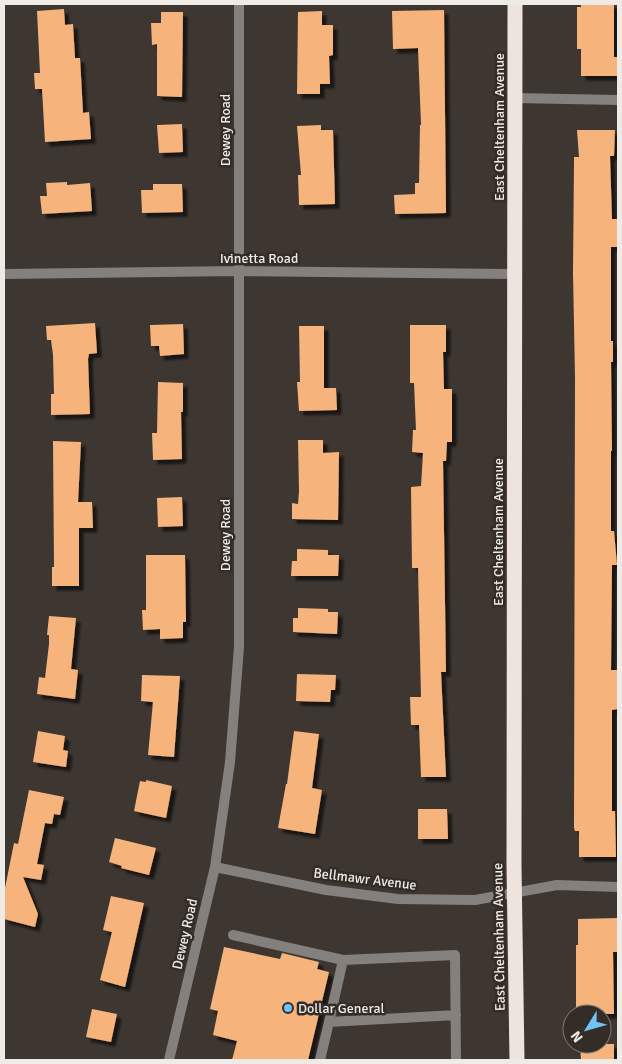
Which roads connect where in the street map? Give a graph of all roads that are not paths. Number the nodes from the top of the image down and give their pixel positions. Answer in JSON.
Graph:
{"nodes":[{"id":1,"x":239,"y":4,"type":"edge"},
{"id":2,"x":515,"y":4,"type":"edge"},
{"id":3,"x":515,"y":98,"type":"junction"},
{"id":4,"x":618,"y":100,"type":"edge"},
{"id":5,"x":239,"y":272,"type":"junction"},
{"id":6,"x":4,"y":274,"type":"edge"},
{"id":7,"x":514,"y":274,"type":"junction"},
{"id":8,"x":215,"y":867,"type":"junction"},
{"id":9,"x":618,"y":887,"type":"edge"},
{"id":10,"x":514,"y":893,"type":"junction"},
{"id":11,"x":233,"y":935,"type":"dead end"},
{"id":12,"x":343,"y":960,"type":"junction"},
{"id":13,"x":456,"y":1015,"type":"junction"},
{"id":14,"x":329,"y":1022,"type":"junction"},
{"id":15,"x":169,"y":1060,"type":"edge"},
{"id":16,"x":320,"y":1060,"type":"edge"},
{"id":17,"x":456,"y":1060,"type":"edge"},
{"id":18,"x":517,"y":1060,"type":"edge"}],
"edges":[{"from":1,"to":5,"type":"street","name":"Dewey Road"},
{"from":2,"to":3,"type":"highway","name":"East Cheltenham Avenue"},
{"from":3,"to":4,"type":"street"},
{"from":3,"to":7,"type":"highway","name":"East Cheltenham Avenue"},
{"from":5,"to":6,"type":"street","name":"Ivinetta Road"},
{"from":5,"to":7,"type":"street","name":"Ivinetta Road"},
{"from":5,"to":8,"type":"street","name":"Dewey Road"},
{"from":7,"to":10,"type":"highway","name":"East Cheltenham Avenue"},
{"from":8,"to":10,"type":"street","name":"Bellmawr Avenue"},
{"from":8,"to":15,"type":"street","name":"Dewey Road"},
{"from":9,"to":10,"type":"street","name":"Bellmawr Avenue"},
{"from":10,"to":18,"type":"highway","name":"East Cheltenham Avenue"},
{"from":11,"to":12,"type":"street"},
{"from":12,"to":13,"type":"street"},
{"from":12,"to":14,"type":"street"},
{"from":13,"to":14,"type":"street"},
{"from":13,"to":17,"type":"street"},
{"from":14,"to":16,"type":"street"}]}
